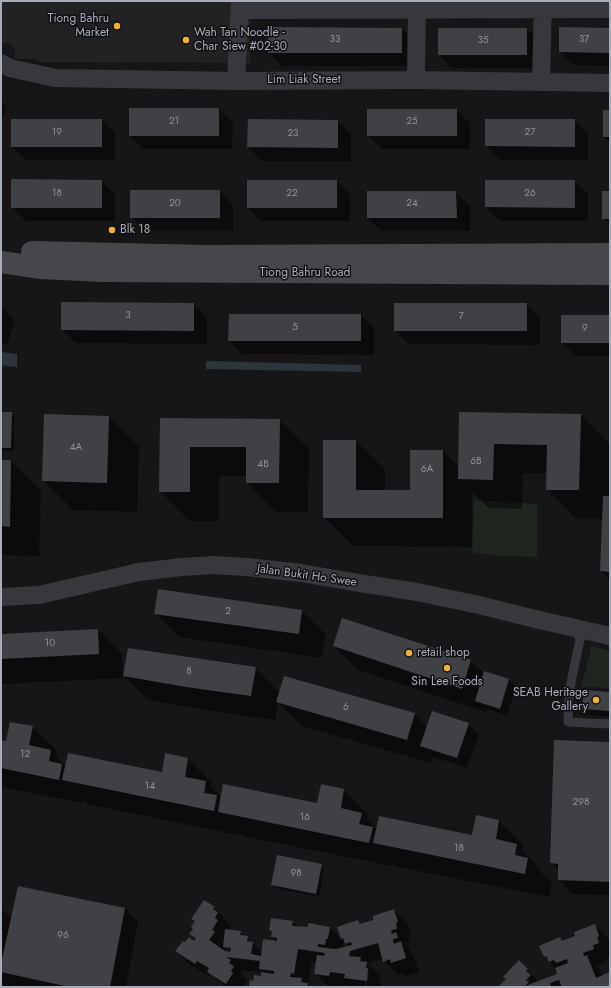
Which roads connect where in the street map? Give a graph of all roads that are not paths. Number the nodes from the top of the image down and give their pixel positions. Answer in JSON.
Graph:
{"nodes":[{"id":1,"x":240,"y":5,"type":"edge"},
{"id":2,"x":417,"y":5,"type":"edge"},
{"id":3,"x":543,"y":5,"type":"edge"},
{"id":4,"x":610,"y":10,"type":"edge"},
{"id":5,"x":1,"y":62,"type":"edge"},
{"id":6,"x":416,"y":80,"type":"junction"},
{"id":7,"x":236,"y":81,"type":"junction"},
{"id":8,"x":541,"y":82,"type":"junction"},
{"id":9,"x":610,"y":83,"type":"edge"},
{"id":10,"x":1,"y":248,"type":"edge"},
{"id":11,"x":610,"y":254,"type":"edge"},
{"id":12,"x":1,"y":262,"type":"edge"},
{"id":13,"x":610,"y":274,"type":"edge"},
{"id":14,"x":1,"y":597,"type":"edge"},
{"id":15,"x":576,"y":628,"type":"junction"},
{"id":16,"x":610,"y":636,"type":"edge"},
{"id":17,"x":610,"y":724,"type":"edge"}],
"edges":[{"from":1,"to":2,"type":"street"},
{"from":1,"to":7,"type":"street"},
{"from":2,"to":3,"type":"street"},
{"from":2,"to":6,"type":"street"},
{"from":3,"to":4,"type":"street"},
{"from":3,"to":8,"type":"street"},
{"from":5,"to":7,"type":"street","name":"Lim Liak Street"},
{"from":6,"to":7,"type":"street","name":"Lim Liak Street"},
{"from":6,"to":8,"type":"street","name":"Lim Liak Street"},
{"from":8,"to":9,"type":"street","name":"Lim Liak Street"},
{"from":10,"to":11,"type":"main road","name":"Tiong Bahru Road"},
{"from":12,"to":13,"type":"main road","name":"Tiong Bahru Road"},
{"from":14,"to":15,"type":"street","name":"Jalan Bukit Ho Swee"},
{"from":15,"to":16,"type":"street","name":"Jalan Bukit Ho Swee"},
{"from":15,"to":17,"type":"lane"}]}
